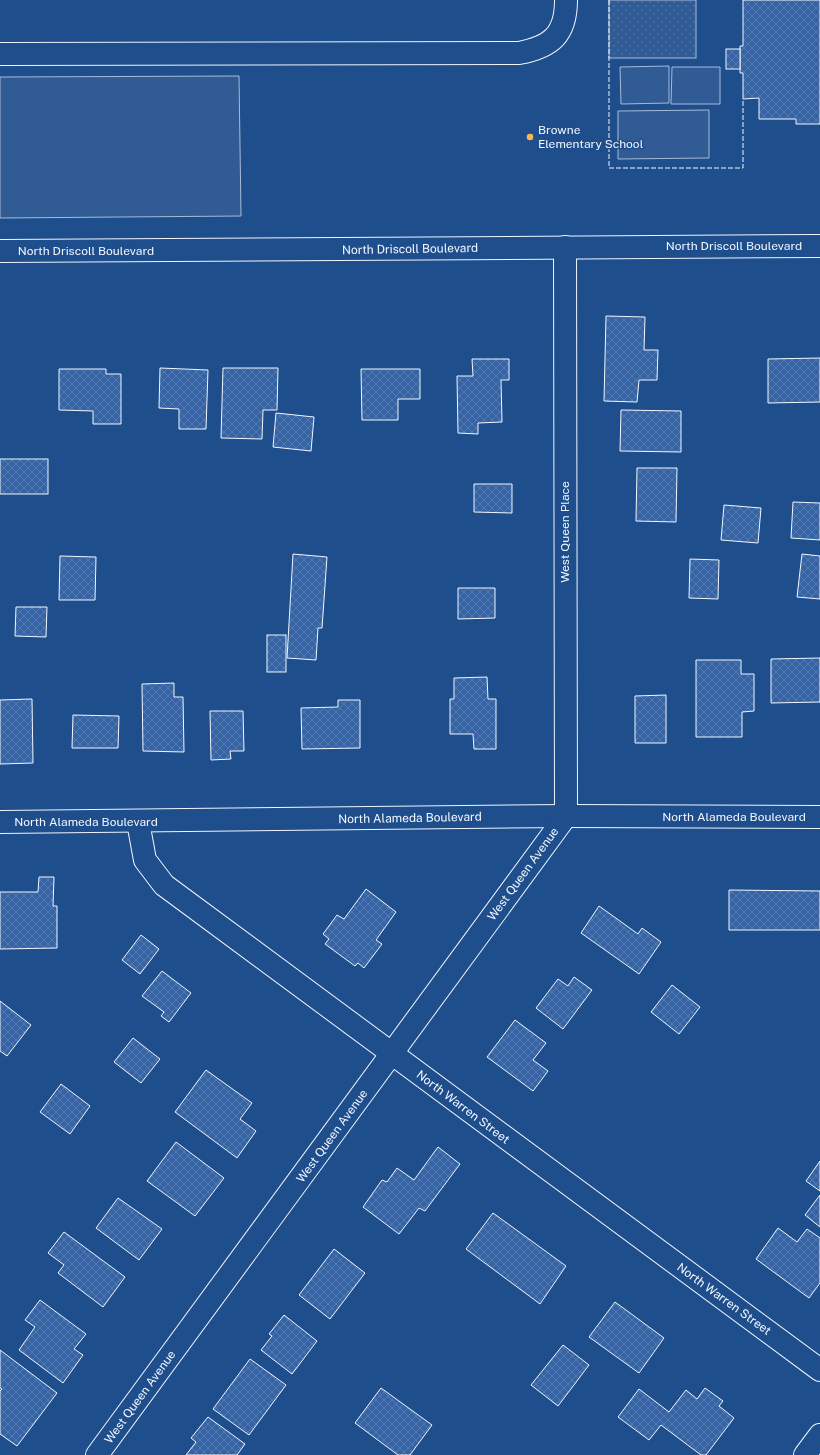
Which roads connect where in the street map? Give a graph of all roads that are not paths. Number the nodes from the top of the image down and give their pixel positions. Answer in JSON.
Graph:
{"nodes":[{"id":1,"x":566,"y":0,"type":"edge"},
{"id":2,"x":0,"y":54,"type":"edge"},
{"id":3,"x":820,"y":246,"type":"edge"},
{"id":4,"x":565,"y":247,"type":"junction"},
{"id":5,"x":0,"y":251,"type":"edge"},
{"id":6,"x":566,"y":816,"type":"junction"},
{"id":7,"x":820,"y":817,"type":"edge"},
{"id":8,"x":0,"y":822,"type":"edge"},
{"id":9,"x":138,"y":822,"type":"junction"},
{"id":10,"x":392,"y":1054,"type":"junction"},
{"id":11,"x":820,"y":1370,"type":"edge"},
{"id":12,"x":820,"y":1435,"type":"edge"},
{"id":13,"x":97,"y":1455,"type":"edge"},
{"id":14,"x":805,"y":1455,"type":"edge"}],
"edges":[{"from":1,"to":2,"type":"street"},
{"from":3,"to":4,"type":"street","name":"North Driscoll Boulevard"},
{"from":4,"to":5,"type":"street","name":"North Driscoll Boulevard"},
{"from":4,"to":6,"type":"street","name":"West Queen Place"},
{"from":6,"to":7,"type":"street","name":"North Alameda Boulevard"},
{"from":6,"to":9,"type":"street","name":"North Alameda Boulevard"},
{"from":6,"to":10,"type":"street","name":"West Queen Avenue"},
{"from":8,"to":9,"type":"street","name":"North Alameda Boulevard"},
{"from":9,"to":10,"type":"street","name":"North Warren Street"},
{"from":10,"to":11,"type":"street","name":"North Warren Street"},
{"from":10,"to":13,"type":"street","name":"West Queen Avenue"},
{"from":12,"to":14,"type":"street"}]}
